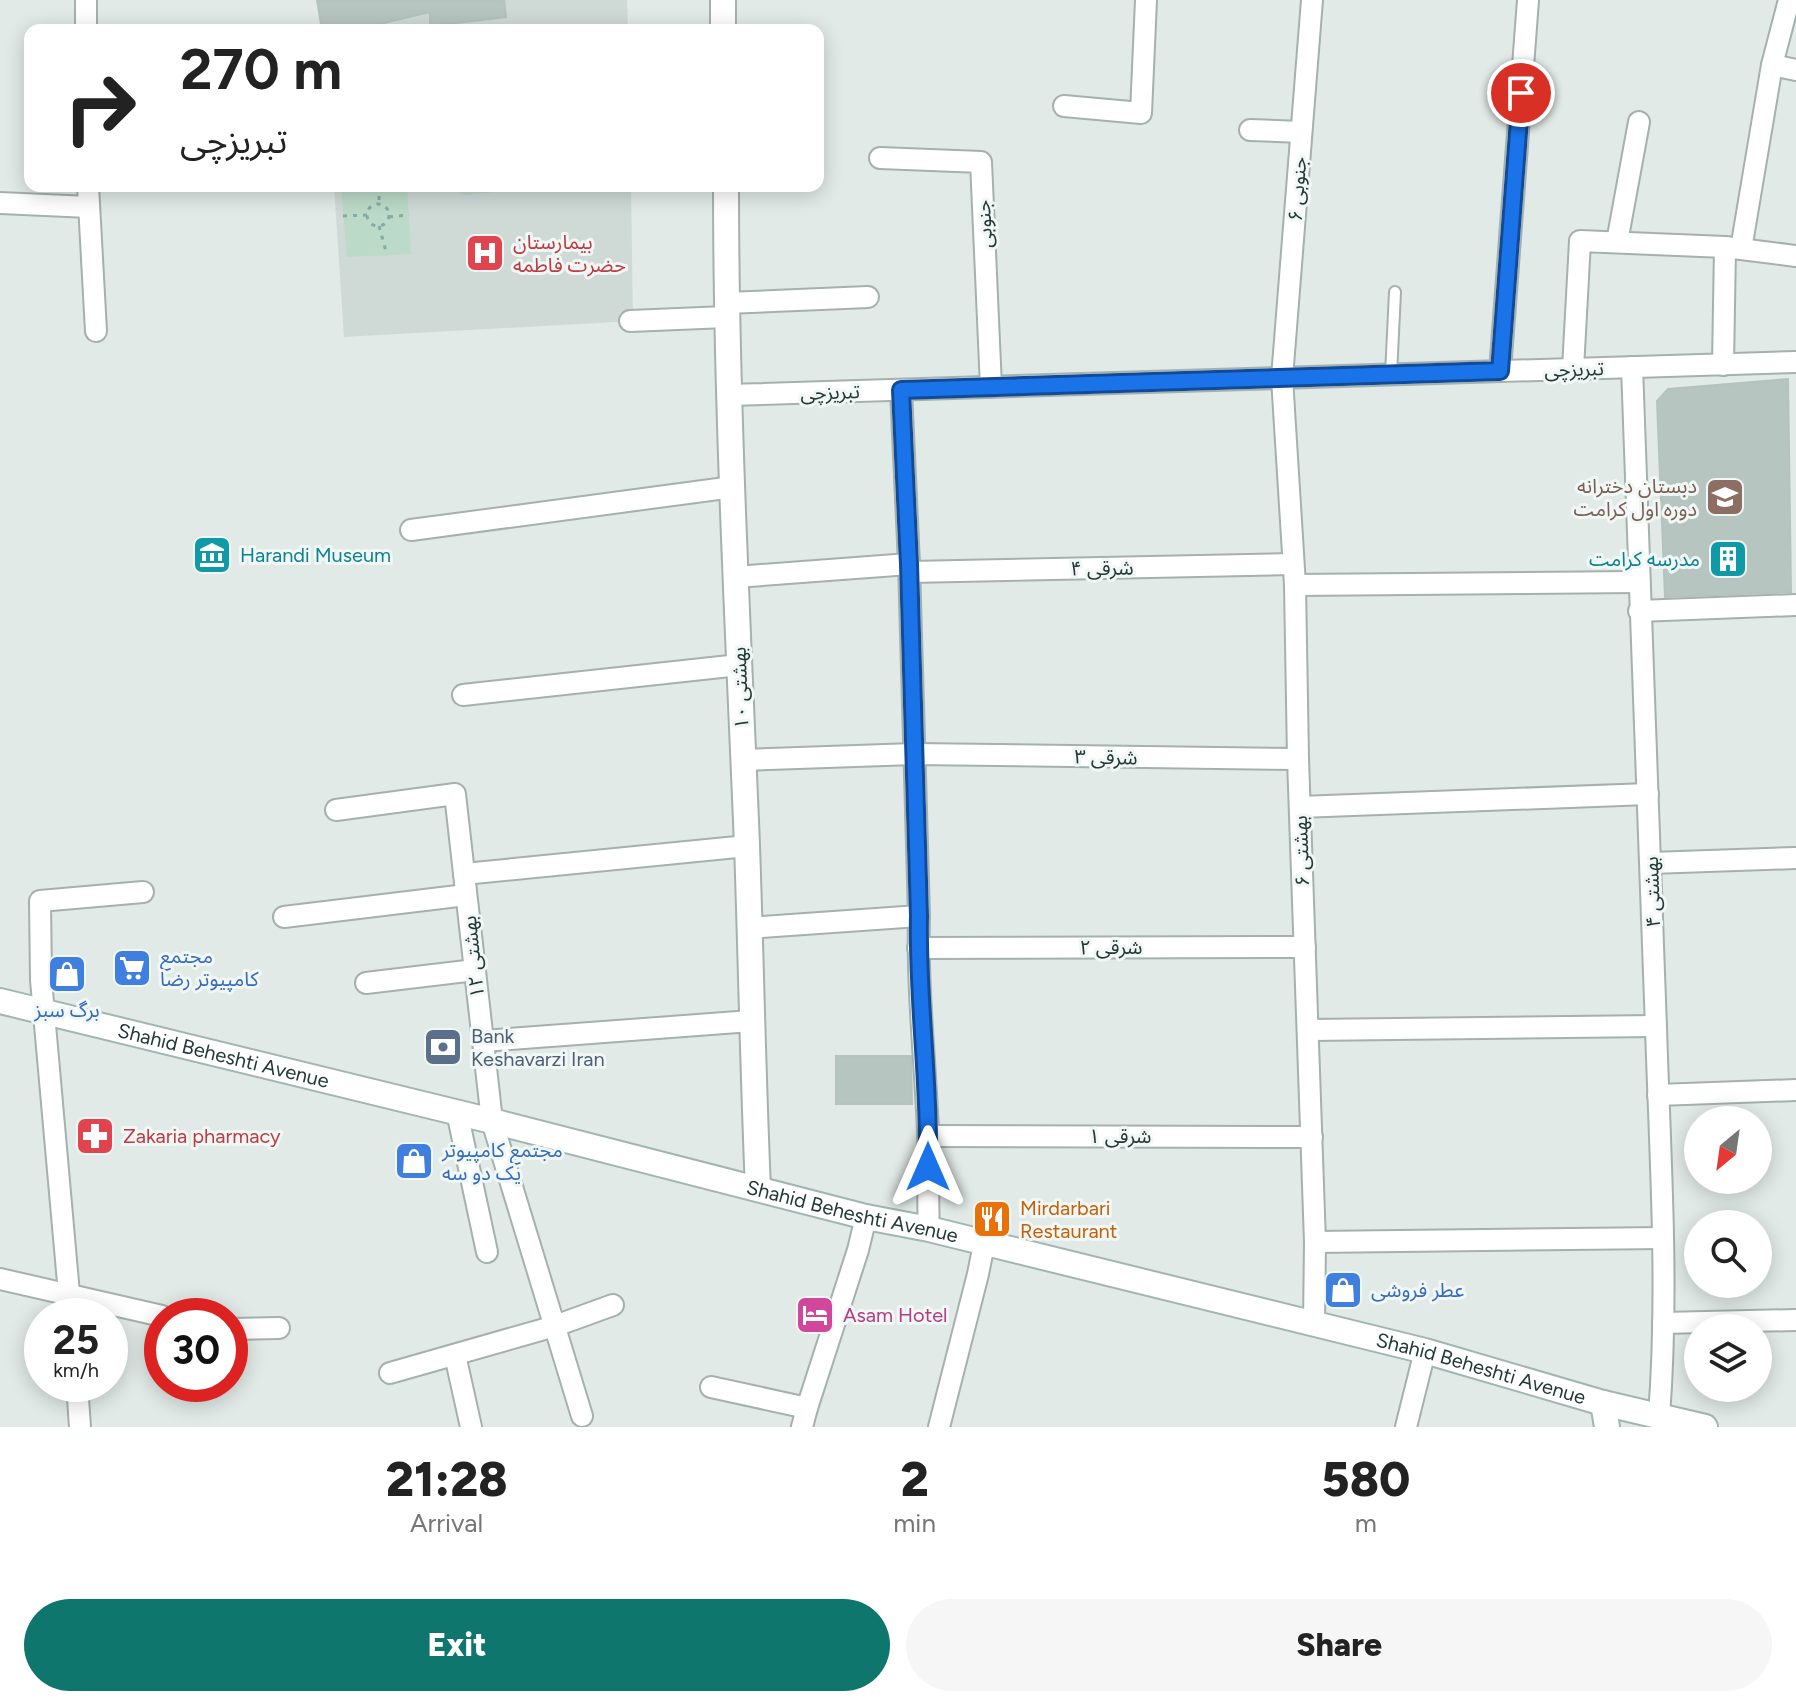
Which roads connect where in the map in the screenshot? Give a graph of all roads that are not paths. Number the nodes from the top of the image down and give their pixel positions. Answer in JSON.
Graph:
{"nodes":[{"id":1,"x":86,"y":0,"type":"edge"},
{"id":2,"x":723,"y":0,"type":"edge"},
{"id":3,"x":1146,"y":0,"type":"edge"},
{"id":4,"x":1312,"y":0,"type":"edge"},
{"id":5,"x":1528,"y":0,"type":"edge"},
{"id":6,"x":1789,"y":0,"type":"edge"},
{"id":7,"x":86,"y":24,"type":"edge"},
{"id":8,"x":723,"y":24,"type":"edge"},
{"id":9,"x":1772,"y":65,"type":"junction"},
{"id":10,"x":1796,"y":70,"type":"edge"},
{"id":11,"x":1064,"y":106,"type":"dead end"},
{"id":12,"x":1639,"y":122,"type":"dead end"},
{"id":13,"x":1250,"y":130,"type":"dead end"},
{"id":14,"x":1301,"y":132,"type":"junction"},
{"id":15,"x":880,"y":158,"type":"dead end"},
{"id":16,"x":726,"y":192,"type":"edge"},
{"id":17,"x":89,"y":196,"type":"edge"},
{"id":18,"x":0,"y":203,"type":"edge"},
{"id":19,"x":1617,"y":242,"type":"junction"},
{"id":20,"x":1733,"y":248,"type":"junction"},
{"id":21,"x":1796,"y":256,"type":"edge"},
{"id":22,"x":1395,"y":292,"type":"dead end"},
{"id":23,"x":868,"y":297,"type":"dead end"},
{"id":24,"x":726,"y":310,"type":"junction"},
{"id":25,"x":630,"y":321,"type":"dead end"},
{"id":26,"x":96,"y":331,"type":"dead end"},
{"id":27,"x":1796,"y":362,"type":"edge"},
{"id":28,"x":1723,"y":365,"type":"junction"},
{"id":29,"x":1632,"y":367,"type":"junction"},
{"id":30,"x":1573,"y":369,"type":"junction"},
{"id":31,"x":1500,"y":371,"type":"junction"},
{"id":32,"x":1391,"y":375,"type":"junction"},
{"id":33,"x":1282,"y":378,"type":"junction"},
{"id":34,"x":991,"y":387,"type":"junction"},
{"id":35,"x":901,"y":390,"type":"junction"},
{"id":36,"x":728,"y":395,"type":"junction"},
{"id":37,"x":733,"y":487,"type":"junction"},
{"id":38,"x":411,"y":530,"type":"dead end"},
{"id":39,"x":1293,"y":564,"type":"junction"},
{"id":40,"x":910,"y":568,"type":"junction"},
{"id":41,"x":736,"y":577,"type":"junction"},
{"id":42,"x":1638,"y":582,"type":"junction"},
{"id":43,"x":1295,"y":585,"type":"junction"},
{"id":44,"x":1796,"y":605,"type":"edge"},
{"id":45,"x":1639,"y":611,"type":"junction"},
{"id":46,"x":739,"y":665,"type":"junction"},
{"id":47,"x":463,"y":695,"type":"dead end"},
{"id":48,"x":914,"y":754,"type":"junction"},
{"id":49,"x":1298,"y":759,"type":"junction"},
{"id":50,"x":742,"y":760,"type":"junction"},
{"id":51,"x":1648,"y":794,"type":"junction"},
{"id":52,"x":1300,"y":807,"type":"junction"},
{"id":53,"x":336,"y":810,"type":"dead end"},
{"id":54,"x":747,"y":846,"type":"junction"},
{"id":55,"x":1796,"y":858,"type":"edge"},
{"id":56,"x":1651,"y":863,"type":"junction"},
{"id":57,"x":464,"y":874,"type":"junction"},
{"id":58,"x":143,"y":892,"type":"dead end"},
{"id":59,"x":466,"y":895,"type":"junction"},
{"id":60,"x":919,"y":916,"type":"junction"},
{"id":61,"x":284,"y":917,"type":"dead end"},
{"id":62,"x":748,"y":928,"type":"junction"},
{"id":63,"x":1305,"y":947,"type":"junction"},
{"id":64,"x":918,"y":948,"type":"junction"},
{"id":65,"x":475,"y":970,"type":"junction"},
{"id":66,"x":366,"y":983,"type":"dead end"},
{"id":67,"x":0,"y":1001,"type":"edge"},
{"id":68,"x":45,"y":1012,"type":"junction"},
{"id":69,"x":751,"y":1021,"type":"junction"},
{"id":70,"x":1656,"y":1026,"type":"junction"},
{"id":71,"x":1309,"y":1030,"type":"junction"},
{"id":72,"x":483,"y":1041,"type":"junction"},
{"id":73,"x":1796,"y":1090,"type":"edge"},
{"id":74,"x":1658,"y":1095,"type":"junction"},
{"id":75,"x":457,"y":1112,"type":"junction"},
{"id":76,"x":492,"y":1121,"type":"junction"},
{"id":77,"x":929,"y":1136,"type":"junction"},
{"id":78,"x":1312,"y":1137,"type":"junction"},
{"id":79,"x":758,"y":1189,"type":"junction"},
{"id":80,"x":866,"y":1217,"type":"junction"},
{"id":81,"x":929,"y":1229,"type":"junction"},
{"id":82,"x":1663,"y":1238,"type":"junction"},
{"id":83,"x":1315,"y":1242,"type":"junction"},
{"id":84,"x":984,"y":1244,"type":"junction"},
{"id":85,"x":487,"y":1252,"type":"dead end"},
{"id":86,"x":0,"y":1279,"type":"edge"},
{"id":87,"x":49,"y":1298,"type":"edge"},
{"id":88,"x":69,"y":1298,"type":"edge"},
{"id":89,"x":613,"y":1305,"type":"dead end"},
{"id":90,"x":1796,"y":1320,"type":"edge"},
{"id":91,"x":1663,"y":1323,"type":"junction"},
{"id":92,"x":1314,"y":1324,"type":"junction"},
{"id":93,"x":555,"y":1326,"type":"junction"},
{"id":94,"x":279,"y":1328,"type":"dead end"},
{"id":95,"x":248,"y":1329,"type":"edge"},
{"id":96,"x":1425,"y":1351,"type":"junction"},
{"id":97,"x":455,"y":1355,"type":"junction"},
{"id":98,"x":390,"y":1373,"type":"dead end"},
{"id":99,"x":711,"y":1387,"type":"dead end"},
{"id":100,"x":78,"y":1402,"type":"edge"},
{"id":101,"x":1603,"y":1403,"type":"junction"},
{"id":102,"x":582,"y":1416,"type":"dead end"},
{"id":103,"x":1659,"y":1416,"type":"junction"},
{"id":104,"x":804,"y":1418,"type":"edge"},
{"id":105,"x":80,"y":1427,"type":"edge"},
{"id":106,"x":471,"y":1427,"type":"edge"},
{"id":107,"x":939,"y":1427,"type":"edge"},
{"id":108,"x":1406,"y":1427,"type":"edge"},
{"id":109,"x":1607,"y":1427,"type":"edge"},
{"id":110,"x":1705,"y":1427,"type":"edge"}],
"edges":[{"from":1,"to":7,"type":"street"},
{"from":2,"to":8,"type":"main road"},
{"from":3,"to":11,"type":"street"},
{"from":4,"to":14,"type":"street","name":"جنوبی ۶"},
{"from":5,"to":31,"type":"street"},
{"from":6,"to":9,"type":"street"},
{"from":9,"to":10,"type":"street"},
{"from":9,"to":20,"type":"street"},
{"from":12,"to":19,"type":"street"},
{"from":13,"to":14,"type":"street"},
{"from":14,"to":33,"type":"street","name":"جنوبی ۶"},
{"from":15,"to":34,"type":"street","name":"جنوبی"},
{"from":16,"to":24,"type":"main road","name":"بهشتی ۱۰"},
{"from":17,"to":18,"type":"street"},
{"from":17,"to":26,"type":"street"},
{"from":19,"to":20,"type":"street"},
{"from":19,"to":30,"type":"street"},
{"from":20,"to":21,"type":"street"},
{"from":20,"to":28,"type":"street"},
{"from":22,"to":32,"type":"lane"},
{"from":23,"to":24,"type":"street"},
{"from":24,"to":25,"type":"street"},
{"from":24,"to":36,"type":"main road","name":"بهشتی ۱۰"},
{"from":27,"to":28,"type":"street","name":"تبریزچی"},
{"from":28,"to":29,"type":"street","name":"تبریزچی"},
{"from":29,"to":30,"type":"street","name":"تبریزچی"},
{"from":29,"to":42,"type":"street","name":"بهشتی ۴"},
{"from":30,"to":31,"type":"street","name":"تبریزچی"},
{"from":31,"to":32,"type":"street","name":"تبریزچی"},
{"from":32,"to":33,"type":"street","name":"تبریزچی"},
{"from":33,"to":34,"type":"street","name":"تبریزچی"},
{"from":33,"to":39,"type":"street","name":"بهشتی ۶"},
{"from":34,"to":35,"type":"street","name":"تبریزچی"},
{"from":35,"to":36,"type":"street","name":"تبریزچی"},
{"from":35,"to":40,"type":"street"},
{"from":36,"to":37,"type":"main road","name":"بهشتی ۱۰"},
{"from":37,"to":38,"type":"street"},
{"from":37,"to":41,"type":"main road","name":"بهشتی ۱۰"},
{"from":39,"to":40,"type":"street","name":"شرقی ۴"},
{"from":39,"to":43,"type":"street","name":"بهشتی ۶"},
{"from":40,"to":41,"type":"street","name":"شرقی ۴"},
{"from":40,"to":48,"type":"street"},
{"from":41,"to":46,"type":"main road","name":"بهشتی ۱۰"},
{"from":42,"to":43,"type":"street"},
{"from":42,"to":45,"type":"street","name":"بهشتی ۴"},
{"from":43,"to":49,"type":"street","name":"بهشتی ۶"},
{"from":44,"to":45,"type":"street"},
{"from":45,"to":51,"type":"street","name":"بهشتی ۴"},
{"from":46,"to":47,"type":"street"},
{"from":46,"to":50,"type":"main road","name":"بهشتی ۱۰"},
{"from":48,"to":49,"type":"street","name":"شرقی ۳"},
{"from":48,"to":50,"type":"street","name":"شرقی ۳"},
{"from":48,"to":60,"type":"street"},
{"from":49,"to":52,"type":"street","name":"بهشتی ۶"},
{"from":50,"to":54,"type":"main road","name":"بهشتی ۱۰"},
{"from":51,"to":52,"type":"street"},
{"from":51,"to":56,"type":"street","name":"بهشتی ۴"},
{"from":52,"to":63,"type":"street","name":"بهشتی ۶"},
{"from":53,"to":57,"type":"street","name":"بهشتی ۱۲"},
{"from":54,"to":57,"type":"street"},
{"from":54,"to":62,"type":"main road","name":"بهشتی ۱۰"},
{"from":55,"to":56,"type":"street"},
{"from":56,"to":70,"type":"street","name":"بهشتی ۴"},
{"from":57,"to":59,"type":"street","name":"بهشتی ۱۲"},
{"from":58,"to":68,"type":"street"},
{"from":59,"to":61,"type":"street"},
{"from":59,"to":65,"type":"street","name":"بهشتی ۱۲"},
{"from":60,"to":62,"type":"street"},
{"from":60,"to":64,"type":"street"},
{"from":62,"to":69,"type":"main road","name":"بهشتی ۱۰"},
{"from":63,"to":64,"type":"street","name":"شرقی ۲"},
{"from":63,"to":71,"type":"street","name":"بهشتی ۶"},
{"from":64,"to":77,"type":"street"},
{"from":65,"to":66,"type":"street"},
{"from":65,"to":72,"type":"street","name":"بهشتی ۱۲"},
{"from":67,"to":68,"type":"main road","name":"Shahid Beheshti Avenue"},
{"from":68,"to":75,"type":"main road","name":"Shahid Beheshti Avenue"},
{"from":68,"to":88,"type":"street"},
{"from":69,"to":72,"type":"street"},
{"from":69,"to":79,"type":"main road","name":"بهشتی ۱۰"},
{"from":70,"to":71,"type":"street"},
{"from":70,"to":74,"type":"street","name":"بهشتی ۴"},
{"from":71,"to":78,"type":"street","name":"بهشتی ۶"},
{"from":72,"to":76,"type":"street","name":"بهشتی ۱۲"},
{"from":73,"to":74,"type":"street"},
{"from":74,"to":82,"type":"street","name":"بهشتی ۴"},
{"from":75,"to":76,"type":"main road","name":"Shahid Beheshti Avenue"},
{"from":75,"to":85,"type":"street"},
{"from":76,"to":79,"type":"main road","name":"Shahid Beheshti Avenue"},
{"from":76,"to":93,"type":"street","name":"بهشتی ۱۲"},
{"from":77,"to":78,"type":"street","name":"شرقی ۱"},
{"from":77,"to":81,"type":"street"},
{"from":78,"to":83,"type":"street","name":"بهشتی ۶"},
{"from":79,"to":80,"type":"main road","name":"Shahid Beheshti Avenue"},
{"from":80,"to":81,"type":"main road","name":"Shahid Beheshti Avenue"},
{"from":80,"to":104,"type":"street"},
{"from":81,"to":84,"type":"main road","name":"Shahid Beheshti Avenue"},
{"from":82,"to":83,"type":"street"},
{"from":82,"to":91,"type":"street","name":"بهشتی ۴"},
{"from":83,"to":92,"type":"street","name":"بهشتی ۶"},
{"from":84,"to":92,"type":"main road","name":"Shahid Beheshti Avenue"},
{"from":84,"to":107,"type":"street"},
{"from":86,"to":87,"type":"street"},
{"from":89,"to":93,"type":"street"},
{"from":90,"to":91,"type":"street"},
{"from":91,"to":103,"type":"street","name":"بهشتی ۴"},
{"from":92,"to":96,"type":"main road","name":"Shahid Beheshti Avenue"},
{"from":93,"to":97,"type":"street"},
{"from":93,"to":102,"type":"street","name":"بهشتی ۱۲"},
{"from":94,"to":95,"type":"street"},
{"from":96,"to":101,"type":"main road","name":"Shahid Beheshti Avenue"},
{"from":96,"to":108,"type":"street"},
{"from":97,"to":98,"type":"street"},
{"from":97,"to":106,"type":"street"},
{"from":99,"to":104,"type":"street"},
{"from":100,"to":105,"type":"street"},
{"from":101,"to":103,"type":"main road","name":"Shahid Beheshti Avenue"},
{"from":101,"to":109,"type":"main road"},
{"from":103,"to":110,"type":"main road","name":"Shahid Beheshti Avenue"}]}
